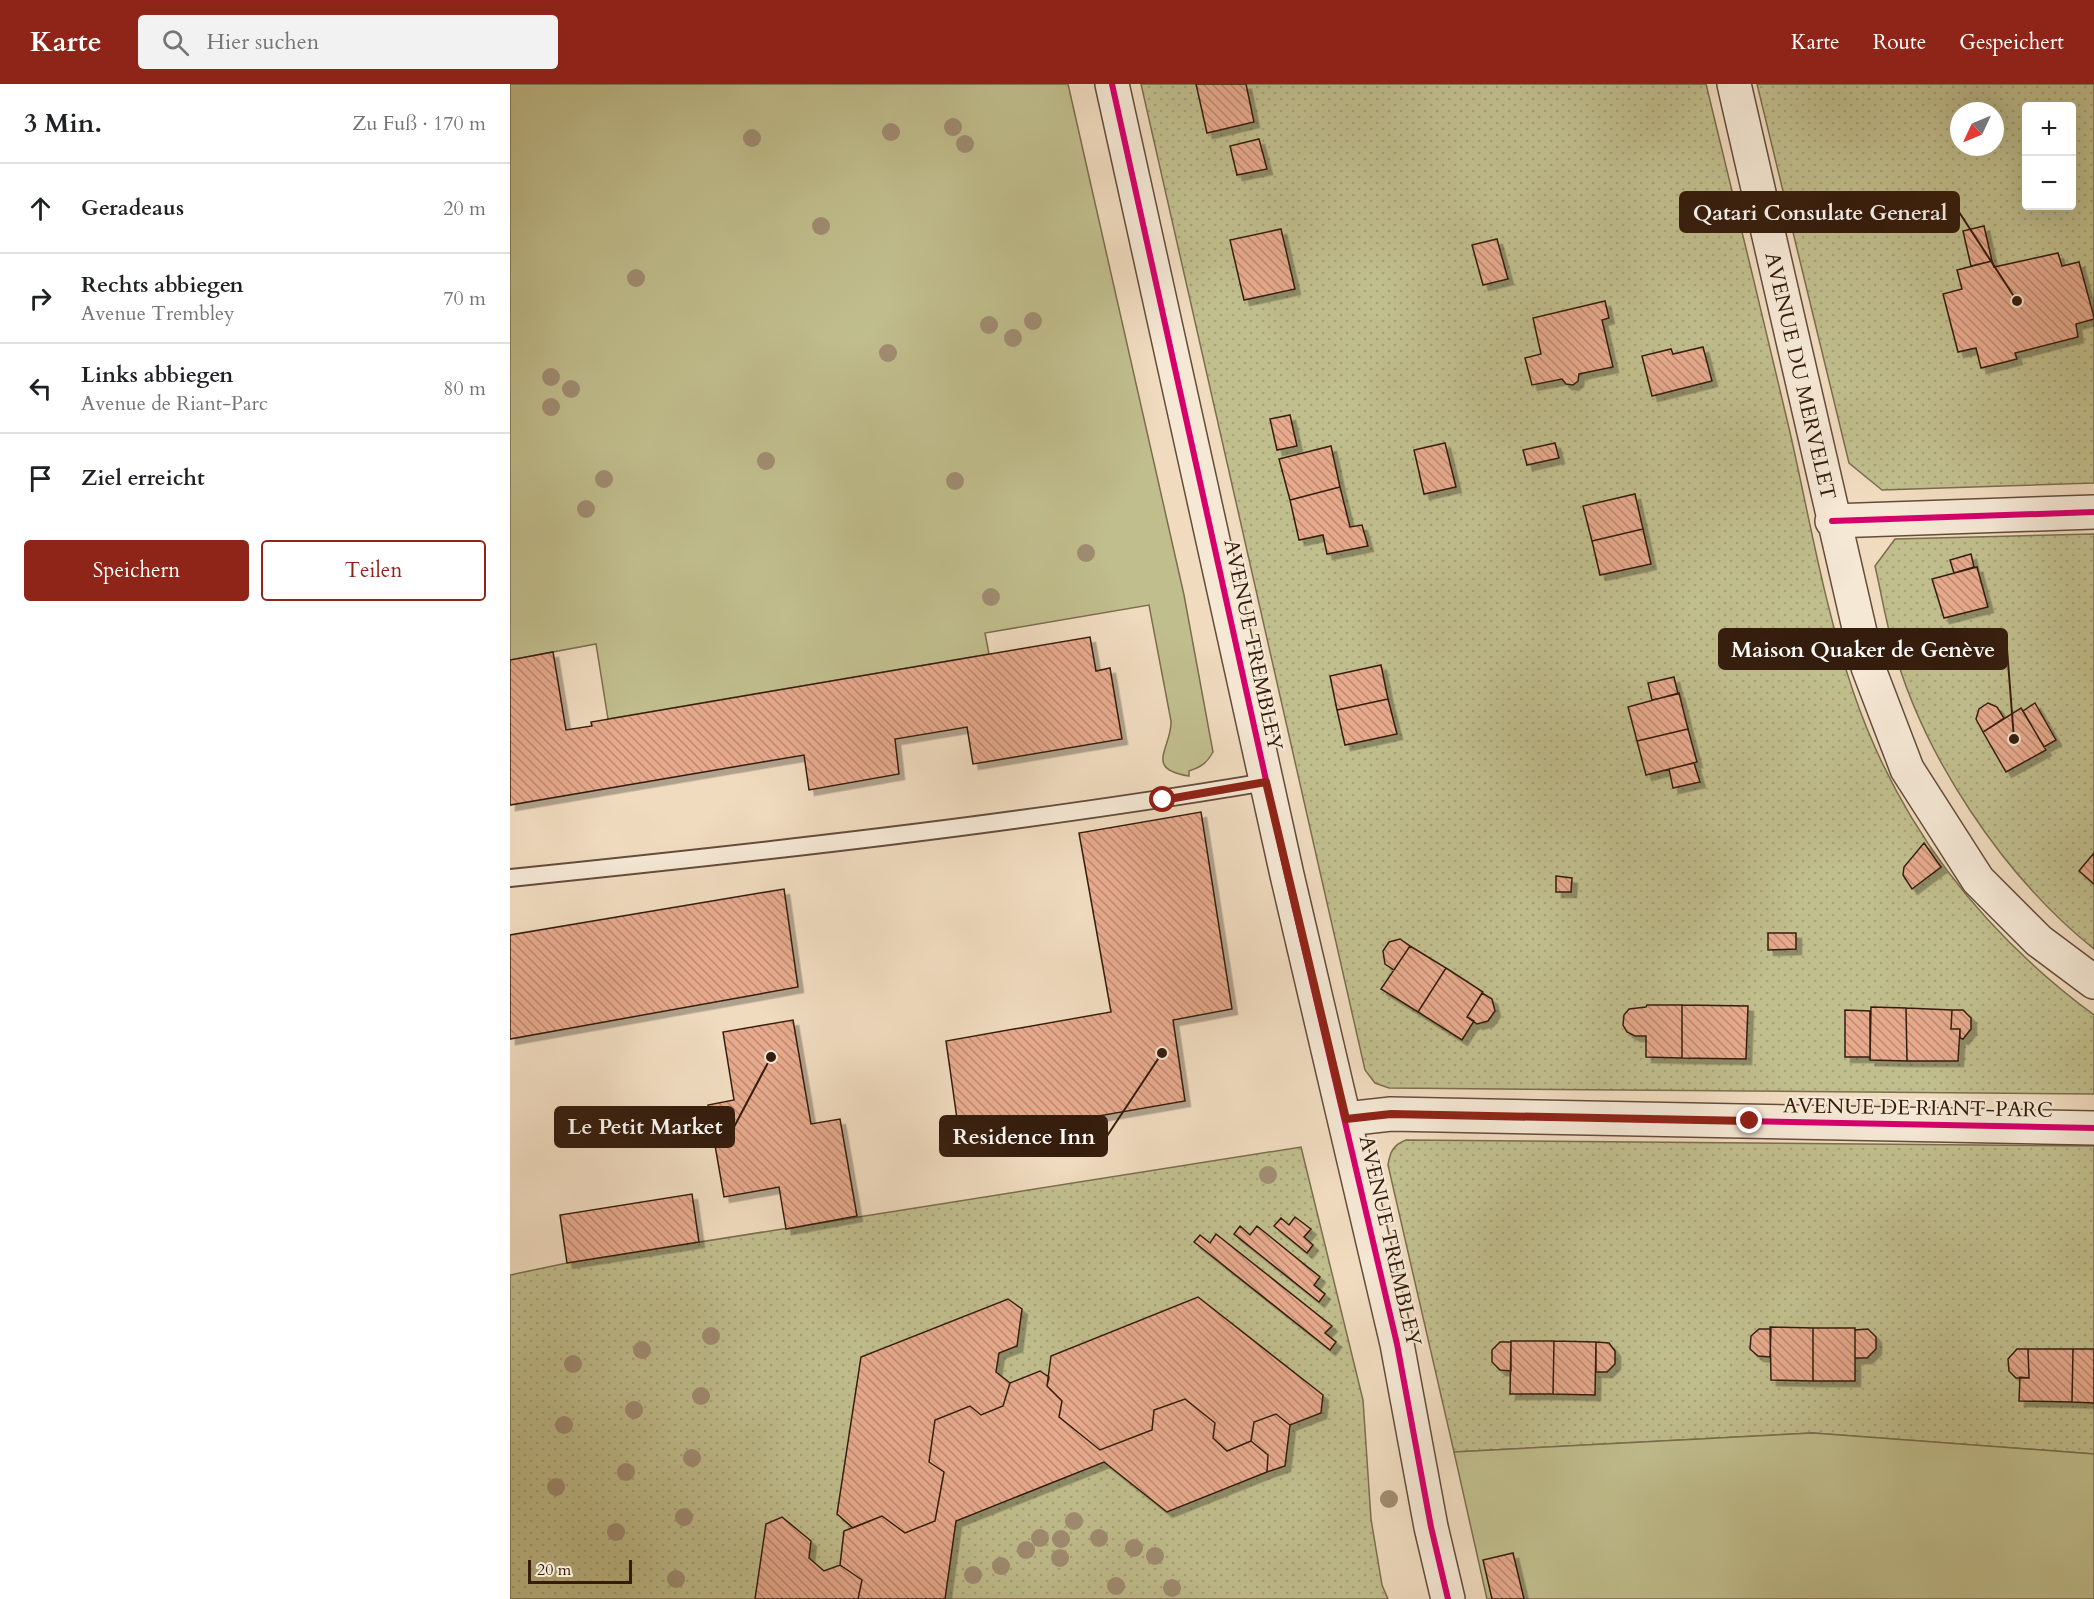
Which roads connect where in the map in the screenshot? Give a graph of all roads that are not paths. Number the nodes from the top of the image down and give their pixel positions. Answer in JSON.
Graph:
{"nodes":[{"id":1,"x":1112,"y":84,"type":"edge"},
{"id":2,"x":1734,"y":84,"type":"edge"},
{"id":3,"x":2094,"y":512,"type":"edge"},
{"id":4,"x":1832,"y":521,"type":"junction"},
{"id":5,"x":1266,"y":782,"type":"junction"},
{"id":6,"x":510,"y":878,"type":"edge"},
{"id":7,"x":2094,"y":982,"type":"edge"},
{"id":8,"x":1346,"y":1119,"type":"junction"},
{"id":9,"x":2094,"y":1128,"type":"edge"},
{"id":10,"x":1448,"y":1599,"type":"edge"}],
"edges":[{"from":1,"to":5,"type":"street","name":"AVENUE TREMBLEY"},
{"from":2,"to":4,"type":"street","name":"AVENUE DU MERVELET"},
{"from":3,"to":4,"type":"street"},
{"from":4,"to":7,"type":"street","name":"AVENUE DU MERVELET"},
{"from":5,"to":6,"type":"lane"},
{"from":5,"to":8,"type":"street","name":"AVENUE TREMBLEY"},
{"from":8,"to":9,"type":"street","name":"AVENUE DE RIANT-PARC"},
{"from":8,"to":10,"type":"street","name":"AVENUE TREMBLEY"}]}
